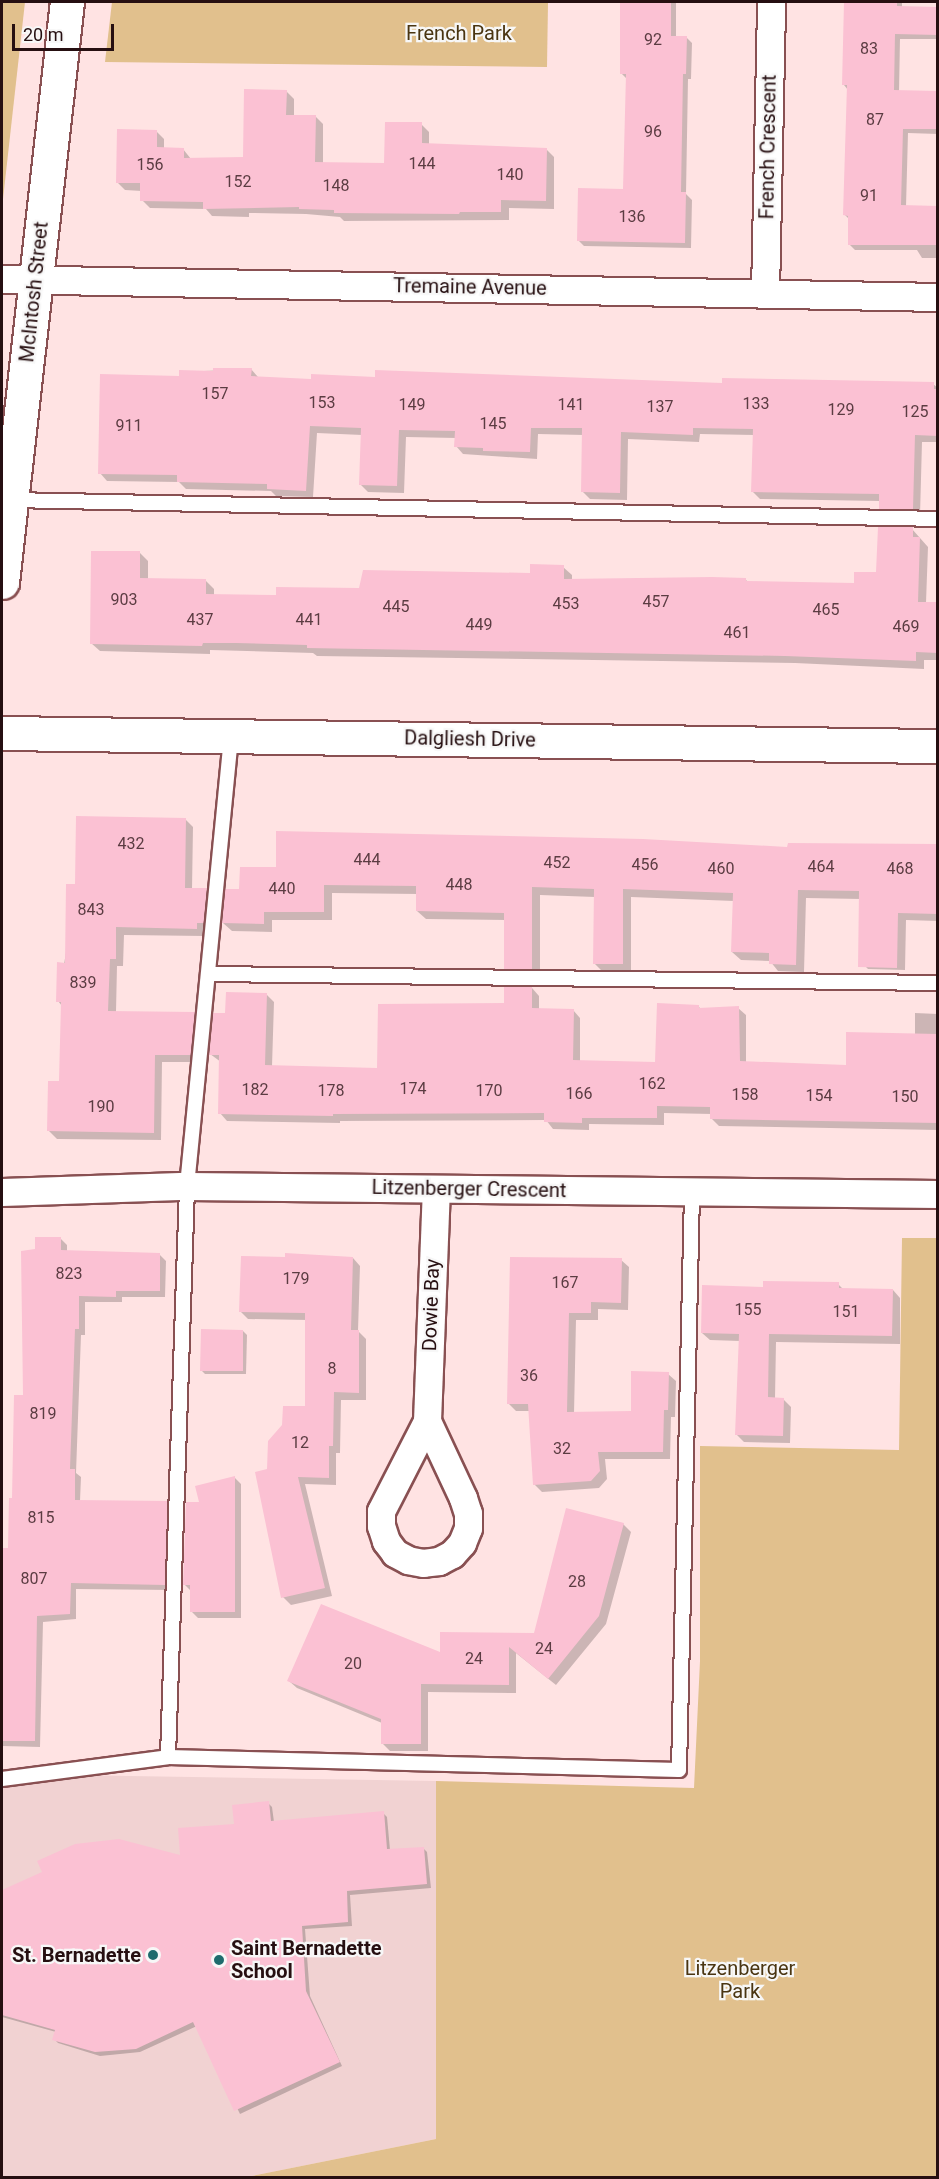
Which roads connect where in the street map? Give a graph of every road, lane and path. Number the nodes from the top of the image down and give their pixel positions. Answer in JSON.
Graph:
{"nodes":[{"id":1,"x":67,"y":2,"type":"edge"},
{"id":2,"x":771,"y":2,"type":"edge"},
{"id":3,"x":2,"y":279,"type":"edge"},
{"id":4,"x":35,"y":279,"type":"junction"},
{"id":5,"x":765,"y":293,"type":"junction"},
{"id":6,"x":938,"y":297,"type":"edge"},
{"id":7,"x":7,"y":500,"type":"edge"},
{"id":8,"x":938,"y":519,"type":"edge"},
{"id":9,"x":2,"y":582,"type":"edge"},
{"id":10,"x":2,"y":733,"type":"edge"},
{"id":11,"x":231,"y":736,"type":"junction"},
{"id":12,"x":938,"y":746,"type":"edge"},
{"id":13,"x":210,"y":974,"type":"junction"},
{"id":14,"x":938,"y":983,"type":"edge"},
{"id":15,"x":187,"y":1186,"type":"junction"},
{"id":16,"x":436,"y":1189,"type":"junction"},
{"id":17,"x":2,"y":1192,"type":"edge"},
{"id":18,"x":692,"y":1192,"type":"junction"},
{"id":19,"x":938,"y":1194,"type":"edge"},
{"id":20,"x":427,"y":1421,"type":"junction"},
{"id":21,"x":168,"y":1757,"type":"junction"},
{"id":22,"x":2,"y":1779,"type":"edge"}],
"edges":[{"from":1,"to":4,"type":"street","name":"McIntosh Street"},
{"from":2,"to":5,"type":"street","name":"French Crescent"},
{"from":3,"to":4,"type":"street","name":"Tremaine Avenue"},
{"from":4,"to":5,"type":"street","name":"Tremaine Avenue"},
{"from":4,"to":7,"type":"street","name":"McIntosh Street"},
{"from":5,"to":6,"type":"street","name":"Tremaine Avenue"},
{"from":7,"to":8,"type":"lane"},
{"from":7,"to":9,"type":"street","name":"McIntosh Street"},
{"from":10,"to":11,"type":"street","name":"Dalgliesh Drive"},
{"from":11,"to":12,"type":"street","name":"Dalgliesh Drive"},
{"from":11,"to":13,"type":"lane"},
{"from":13,"to":14,"type":"lane"},
{"from":13,"to":15,"type":"lane"},
{"from":15,"to":16,"type":"street","name":"Litzenberger Crescent"},
{"from":15,"to":17,"type":"street","name":"Litzenberger Crescent"},
{"from":15,"to":21,"type":"lane"},
{"from":16,"to":18,"type":"street","name":"Litzenberger Crescent"},
{"from":16,"to":20,"type":"street","name":"Dowie Bay"},
{"from":18,"to":19,"type":"street","name":"Litzenberger Crescent"},
{"from":18,"to":21,"type":"lane"},
{"from":20,"to":20,"type":"street","name":"Dowie Bay"},
{"from":21,"to":22,"type":"lane"}]}
